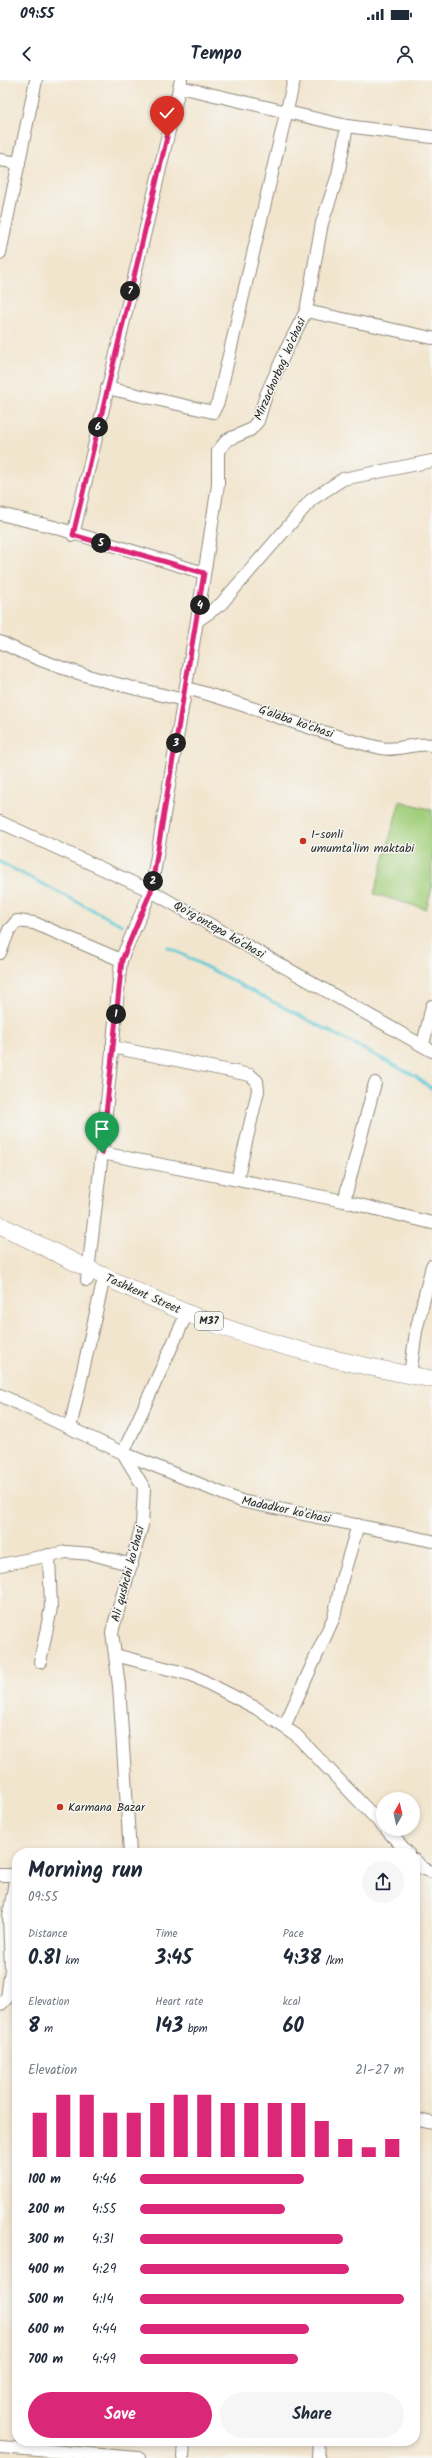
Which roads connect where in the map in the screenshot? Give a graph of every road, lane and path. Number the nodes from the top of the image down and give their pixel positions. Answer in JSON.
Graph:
{"nodes":[{"id":1,"x":36,"y":80,"type":"edge"},
{"id":2,"x":294,"y":80,"type":"edge"},
{"id":3,"x":180,"y":84,"type":"edge"},
{"id":4,"x":286,"y":111,"type":"junction"},
{"id":5,"x":347,"y":126,"type":"junction"},
{"id":6,"x":432,"y":137,"type":"edge"},
{"id":7,"x":0,"y":160,"type":"edge"},
{"id":8,"x":19,"y":163,"type":"junction"},
{"id":9,"x":0,"y":253,"type":"edge"},
{"id":10,"x":306,"y":311,"type":"junction"},
{"id":11,"x":432,"y":338,"type":"edge"},
{"id":12,"x":107,"y":388,"type":"junction"},
{"id":13,"x":432,"y":461,"type":"edge"},
{"id":14,"x":0,"y":514,"type":"edge"},
{"id":15,"x":73,"y":535,"type":"junction"},
{"id":16,"x":204,"y":573,"type":"junction"},
{"id":17,"x":198,"y":621,"type":"junction"},
{"id":18,"x":0,"y":642,"type":"edge"},
{"id":19,"x":186,"y":688,"type":"junction"},
{"id":20,"x":184,"y":700,"type":"junction"},
{"id":21,"x":432,"y":745,"type":"edge"},
{"id":22,"x":0,"y":822,"type":"edge"},
{"id":23,"x":151,"y":891,"type":"junction"},
{"id":24,"x":1,"y":949,"type":"edge"},
{"id":25,"x":122,"y":960,"type":"junction"},
{"id":26,"x":432,"y":1006,"type":"edge"},
{"id":27,"x":112,"y":1047,"type":"junction"},
{"id":28,"x":427,"y":1048,"type":"edge"},
{"id":29,"x":375,"y":1083,"type":"dead end"},
{"id":30,"x":102,"y":1153,"type":"junction"},
{"id":31,"x":237,"y":1180,"type":"junction"},
{"id":32,"x":344,"y":1201,"type":"junction"},
{"id":33,"x":432,"y":1223,"type":"edge"},
{"id":34,"x":0,"y":1225,"type":"edge"},
{"id":35,"x":0,"y":1237,"type":"edge"},
{"id":36,"x":432,"y":1266,"type":"edge"},
{"id":37,"x":92,"y":1278,"type":"junction"},
{"id":38,"x":184,"y":1318,"type":"junction"},
{"id":39,"x":410,"y":1375,"type":"junction"},
{"id":40,"x":432,"y":1379,"type":"edge"},
{"id":41,"x":432,"y":1389,"type":"edge"},
{"id":42,"x":0,"y":1395,"type":"edge"},
{"id":43,"x":70,"y":1428,"type":"junction"},
{"id":44,"x":123,"y":1453,"type":"junction"},
{"id":45,"x":358,"y":1525,"type":"junction"},
{"id":46,"x":432,"y":1541,"type":"edge"},
{"id":47,"x":49,"y":1555,"type":"junction"},
{"id":48,"x":0,"y":1565,"type":"edge"},
{"id":49,"x":132,"y":1565,"type":"junction"},
{"id":50,"x":115,"y":1655,"type":"junction"},
{"id":51,"x":40,"y":1662,"type":"dead end"},
{"id":52,"x":284,"y":1726,"type":"junction"},
{"id":53,"x":376,"y":1819,"type":"edge"},
{"id":54,"x":392,"y":1836,"type":"edge"},
{"id":55,"x":130,"y":1848,"type":"edge"},
{"id":56,"x":403,"y":1848,"type":"edge"},
{"id":57,"x":420,"y":1866,"type":"edge"},
{"id":58,"x":432,"y":1872,"type":"edge"},
{"id":59,"x":12,"y":1875,"type":"edge"},
{"id":60,"x":0,"y":1876,"type":"edge"},
{"id":61,"x":12,"y":1901,"type":"edge"},
{"id":62,"x":0,"y":2004,"type":"edge"},
{"id":63,"x":420,"y":2120,"type":"edge"},
{"id":64,"x":432,"y":2123,"type":"edge"},
{"id":65,"x":184,"y":2446,"type":"edge"},
{"id":66,"x":319,"y":2446,"type":"edge"},
{"id":67,"x":0,"y":2447,"type":"edge"},
{"id":68,"x":40,"y":2454,"type":"edge"},
{"id":69,"x":139,"y":2458,"type":"edge"},
{"id":70,"x":183,"y":2458,"type":"edge"},
{"id":71,"x":318,"y":2458,"type":"edge"}],
"edges":[{"from":1,"to":8,"type":"street"},
{"from":2,"to":4,"type":"street"},
{"from":3,"to":4,"type":"street"},
{"from":3,"to":12,"type":"street"},
{"from":4,"to":5,"type":"street"},
{"from":4,"to":12,"type":"street"},
{"from":5,"to":6,"type":"street"},
{"from":5,"to":10,"type":"street","name":"Mirzachorbog' ko'chasi"},
{"from":7,"to":8,"type":"street"},
{"from":8,"to":9,"type":"street"},
{"from":10,"to":11,"type":"street","name":"Mirzachorbog' ko'chasi"},
{"from":10,"to":16,"type":"street","name":"Mirzachorbog' ko'chasi"},
{"from":12,"to":15,"type":"street"},
{"from":13,"to":17,"type":"street"},
{"from":14,"to":15,"type":"street"},
{"from":15,"to":16,"type":"street"},
{"from":16,"to":17,"type":"street","name":"Mirzachorbog' ko'chasi"},
{"from":17,"to":19,"type":"street","name":"Mirzachorbog' ko'chasi"},
{"from":18,"to":20,"type":"street"},
{"from":19,"to":20,"type":"street","name":"Mirzachorbog' ko'chasi"},
{"from":19,"to":21,"type":"street","name":"G'alaba ko'chasi"},
{"from":20,"to":23,"type":"street","name":"Mirzachorbog' ko'chasi"},
{"from":22,"to":23,"type":"street","name":"Qo'rg'ontepa ko'chasi"},
{"from":23,"to":25,"type":"street","name":"Mirzachorbog' ko'chasi"},
{"from":23,"to":28,"type":"street","name":"Qo'rg'ontepa ko'chasi"},
{"from":24,"to":25,"type":"street"},
{"from":25,"to":27,"type":"street","name":"Mirzachorbog' ko'chasi"},
{"from":26,"to":28,"type":"street"},
{"from":27,"to":30,"type":"street","name":"Mirzachorbog' ko'chasi"},
{"from":27,"to":31,"type":"street"},
{"from":29,"to":32,"type":"street"},
{"from":30,"to":31,"type":"street"},
{"from":30,"to":37,"type":"street","name":"Mirzachorbog' ko'chasi"},
{"from":31,"to":32,"type":"street"},
{"from":32,"to":33,"type":"street"},
{"from":34,"to":37,"type":"highway","name":"Tashkent Street","number":"M37"},
{"from":35,"to":37,"type":"highway","name":"Tashkent Street","number":"M37"},
{"from":36,"to":39,"type":"street"},
{"from":37,"to":38,"type":"highway","name":"Tashkent Street","number":"M37"},
{"from":37,"to":43,"type":"street","name":"Mirzachorbog' ko'chasi"},
{"from":38,"to":39,"type":"highway","name":"Tashkent Street","number":"M37"},
{"from":38,"to":41,"type":"highway","name":"Tashkent Street","number":"M37"},
{"from":38,"to":44,"type":"street"},
{"from":39,"to":40,"type":"highway","name":"Tashkent Street","number":"M37"},
{"from":42,"to":43,"type":"street","name":"Madadkor ko'chasi"},
{"from":43,"to":44,"type":"street","name":"Madadkor ko'chasi"},
{"from":44,"to":45,"type":"street","name":"Madadkor ko'chasi"},
{"from":44,"to":49,"type":"street","name":"Ali qushchi ko'chasi"},
{"from":45,"to":46,"type":"street","name":"Madadkor ko'chasi"},
{"from":45,"to":52,"type":"street"},
{"from":47,"to":48,"type":"street"},
{"from":47,"to":49,"type":"street"},
{"from":47,"to":51,"type":"street"},
{"from":49,"to":50,"type":"street","name":"Ali qushchi ko'chasi"},
{"from":50,"to":52,"type":"street"},
{"from":50,"to":55,"type":"street","name":"Ali qushchi ko'chasi"},
{"from":52,"to":53,"type":"street"},
{"from":54,"to":56,"type":"street"},
{"from":57,"to":58,"type":"street"},
{"from":59,"to":60,"type":"street"},
{"from":61,"to":62,"type":"street"},
{"from":63,"to":64,"type":"street"},
{"from":65,"to":70,"type":"street"},
{"from":66,"to":71,"type":"street"},
{"from":67,"to":68,"type":"street"},
{"from":68,"to":69,"type":"street"}]}
